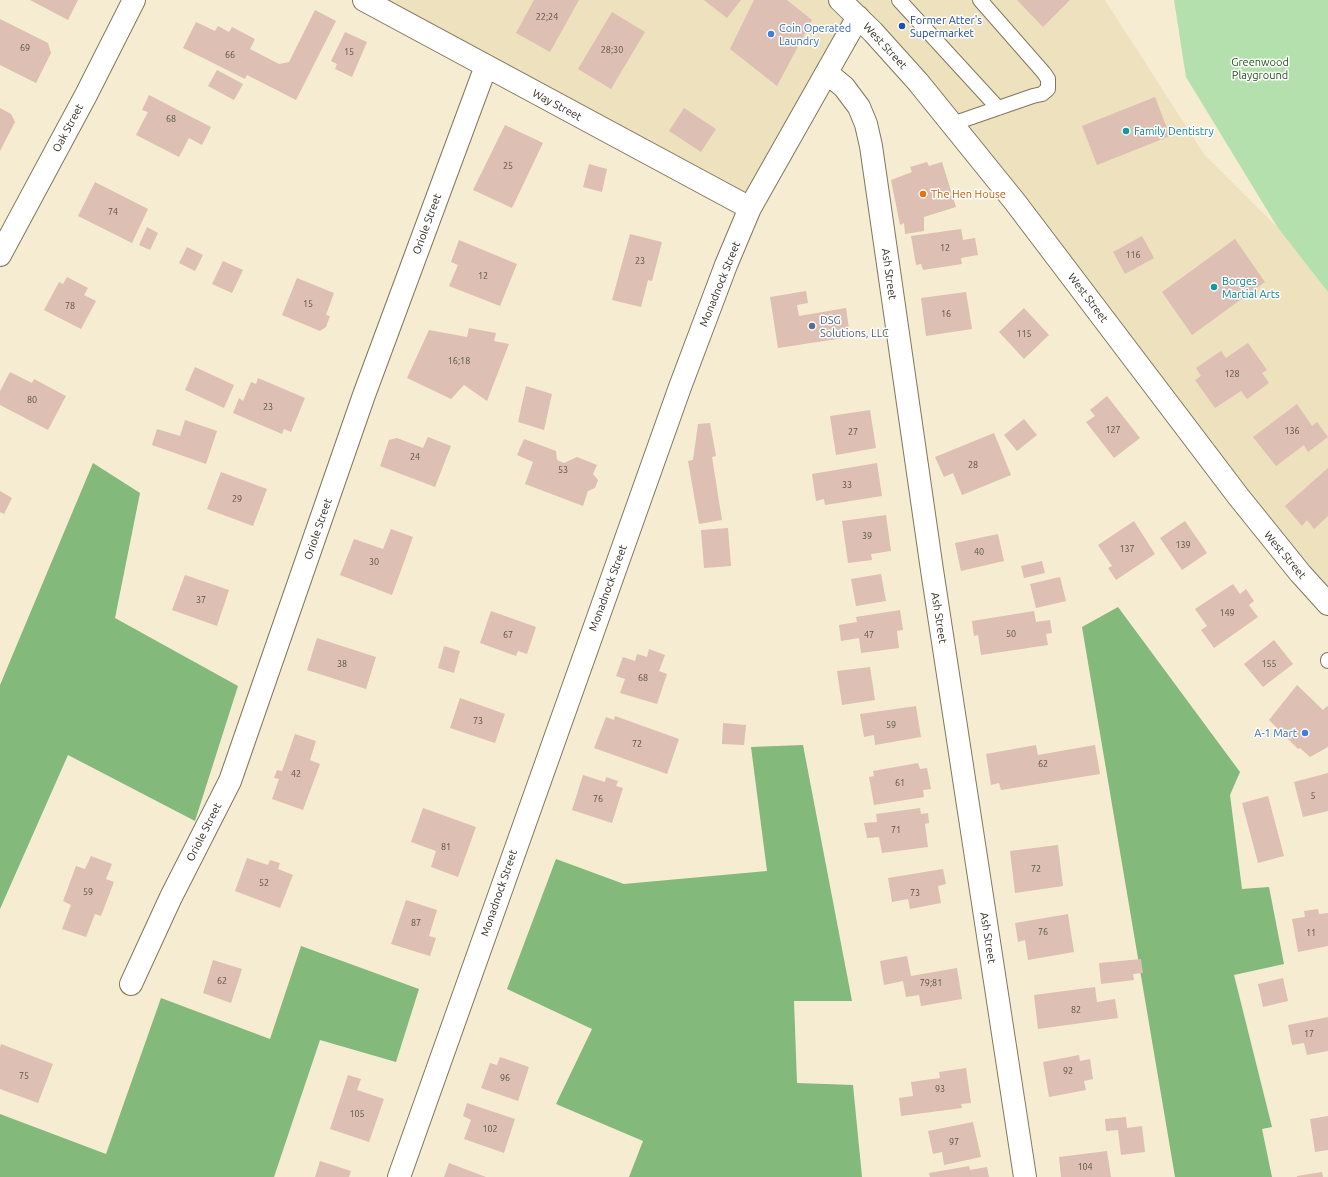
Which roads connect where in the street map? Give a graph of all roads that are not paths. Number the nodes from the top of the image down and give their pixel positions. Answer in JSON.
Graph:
{"nodes":[{"id":1,"x":134,"y":0,"type":"edge"},
{"id":2,"x":364,"y":0,"type":"edge"},
{"id":3,"x":840,"y":0,"type":"edge"},
{"id":4,"x":899,"y":0,"type":"edge"},
{"id":5,"x":980,"y":0,"type":"edge"},
{"id":6,"x":858,"y":17,"type":"junction"},
{"id":7,"x":486,"y":66,"type":"junction"},
{"id":8,"x":826,"y":73,"type":"junction"},
{"id":9,"x":998,"y":108,"type":"junction"},
{"id":10,"x":952,"y":124,"type":"junction"},
{"id":11,"x":750,"y":208,"type":"junction"},
{"id":12,"x":0,"y":255,"type":"edge"},
{"id":13,"x":1328,"y":604,"type":"edge"},
{"id":14,"x":131,"y":984,"type":"dead end"},
{"id":15,"x":399,"y":1177,"type":"edge"},
{"id":16,"x":1025,"y":1177,"type":"edge"}],
"edges":[{"from":1,"to":12,"type":"street","name":"Oak Street"},
{"from":2,"to":7,"type":"street","name":"Way Street"},
{"from":3,"to":6,"type":"street","name":"West Street"},
{"from":4,"to":9,"type":"lane"},
{"from":5,"to":9,"type":"lane"},
{"from":6,"to":8,"type":"street","name":"Monadnock Street"},
{"from":6,"to":10,"type":"street","name":"West Street"},
{"from":7,"to":11,"type":"street","name":"Way Street"},
{"from":7,"to":14,"type":"street","name":"Oriole Street"},
{"from":8,"to":11,"type":"street","name":"Monadnock Street"},
{"from":8,"to":16,"type":"street","name":"Ash Street"},
{"from":9,"to":10,"type":"lane"},
{"from":10,"to":13,"type":"street","name":"West Street"},
{"from":11,"to":15,"type":"street","name":"Monadnock Street"}]}
